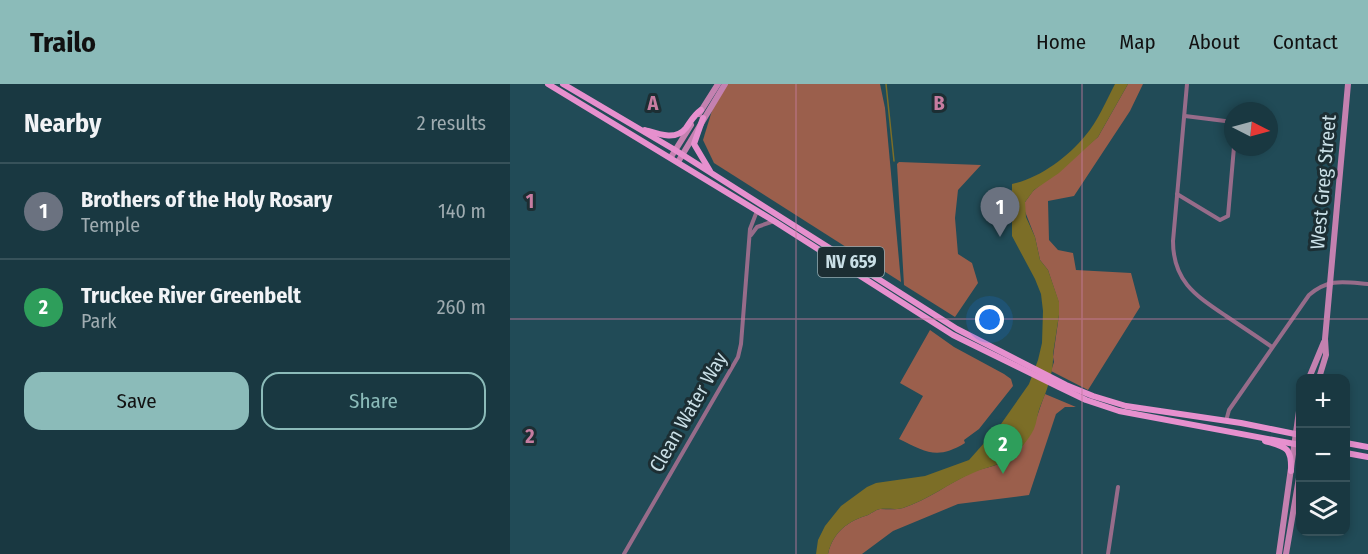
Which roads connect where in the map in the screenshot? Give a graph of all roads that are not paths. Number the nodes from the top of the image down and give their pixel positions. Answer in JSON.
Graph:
{"nodes":[{"id":1,"x":548,"y":84,"type":"edge"},
{"id":2,"x":563,"y":84,"type":"edge"},
{"id":3,"x":718,"y":84,"type":"edge"},
{"id":4,"x":725,"y":84,"type":"edge"},
{"id":5,"x":1187,"y":84,"type":"edge"},
{"id":6,"x":1348,"y":84,"type":"edge"},
{"id":7,"x":701,"y":110,"type":"junction"},
{"id":8,"x":1185,"y":116,"type":"junction"},
{"id":9,"x":703,"y":118,"type":"junction"},
{"id":10,"x":1224,"y":121,"type":"edge"},
{"id":11,"x":638,"y":129,"type":"junction"},
{"id":12,"x":675,"y":150,"type":"junction"},
{"id":13,"x":681,"y":154,"type":"junction"},
{"id":14,"x":1233,"y":156,"type":"edge"},
{"id":15,"x":671,"y":157,"type":"junction"},
{"id":16,"x":678,"y":162,"type":"junction"},
{"id":17,"x":715,"y":176,"type":"junction"},
{"id":18,"x":1177,"y":194,"type":"junction"},
{"id":19,"x":758,"y":211,"type":"junction"},
{"id":20,"x":774,"y":221,"type":"junction"},
{"id":21,"x":750,"y":238,"type":"junction"},
{"id":22,"x":1331,"y":282,"type":"junction"},
{"id":23,"x":1368,"y":284,"type":"edge"},
{"id":24,"x":933,"y":318,"type":"junction"},
{"id":25,"x":1325,"y":339,"type":"junction"},
{"id":26,"x":1272,"y":347,"type":"junction"},
{"id":27,"x":1311,"y":374,"type":"edge"},
{"id":28,"x":1320,"y":374,"type":"edge"},
{"id":29,"x":1060,"y":385,"type":"junction"},
{"id":30,"x":1226,"y":421,"type":"junction"},
{"id":31,"x":1233,"y":432,"type":"junction"},
{"id":32,"x":1296,"y":435,"type":"edge"},
{"id":33,"x":1296,"y":444,"type":"edge"},
{"id":34,"x":1350,"y":444,"type":"edge"},
{"id":35,"x":1368,"y":447,"type":"edge"},
{"id":36,"x":1296,"y":452,"type":"edge"},
{"id":37,"x":1350,"y":454,"type":"edge"},
{"id":38,"x":1368,"y":457,"type":"edge"},
{"id":39,"x":1291,"y":471,"type":"junction"},
{"id":40,"x":1298,"y":482,"type":"edge"},
{"id":41,"x":1118,"y":487,"type":"dead end"},
{"id":42,"x":1284,"y":518,"type":"junction"},
{"id":43,"x":1286,"y":552,"type":"edge"},
{"id":44,"x":624,"y":554,"type":"edge"},
{"id":45,"x":1108,"y":554,"type":"edge"},
{"id":46,"x":1279,"y":554,"type":"edge"}],
"edges":[{"from":1,"to":15,"type":"main road","number":"NV 659"},
{"from":2,"to":11,"type":"main road","number":"NV 659"},
{"from":3,"to":7,"type":"main road"},
{"from":4,"to":9,"type":"main road"},
{"from":5,"to":8,"type":"street"},
{"from":6,"to":22,"type":"main road","name":"West Greg Street"},
{"from":7,"to":11,"type":"main road"},
{"from":7,"to":12,"type":"main road"},
{"from":8,"to":10,"type":"street"},
{"from":8,"to":18,"type":"street"},
{"from":9,"to":13,"type":"main road"},
{"from":9,"to":17,"type":"main road"},
{"from":11,"to":12,"type":"main road","number":"NV 659"},
{"from":12,"to":13,"type":"main road","number":"NV 659"},
{"from":12,"to":15,"type":"main road"},
{"from":13,"to":16,"type":"main road"},
{"from":13,"to":17,"type":"main road","number":"NV 659"},
{"from":14,"to":18,"type":"street"},
{"from":15,"to":16,"type":"main road","number":"NV 659"},
{"from":16,"to":19,"type":"main road","number":"NV 659"},
{"from":17,"to":24,"type":"main road","number":"NV 659"},
{"from":18,"to":26,"type":"street"},
{"from":19,"to":20,"type":"main road","number":"NV 659"},
{"from":19,"to":21,"type":"street","name":"Clean Water Way"},
{"from":20,"to":21,"type":"street"},
{"from":20,"to":24,"type":"main road","number":"NV 659"},
{"from":21,"to":44,"type":"street","name":"Clean Water Way"},
{"from":22,"to":23,"type":"street"},
{"from":22,"to":25,"type":"main road","name":"West Greg Street"},
{"from":22,"to":26,"type":"street"},
{"from":24,"to":29,"type":"main road","number":"NV 659"},
{"from":25,"to":27,"type":"main road"},
{"from":25,"to":28,"type":"main road","name":"West Greg Street"},
{"from":26,"to":30,"type":"street"},
{"from":29,"to":30,"type":"main road","number":"NV 659"},
{"from":29,"to":31,"type":"main road","number":"NV 659"},
{"from":30,"to":32,"type":"main road","number":"NV 659"},
{"from":31,"to":33,"type":"main road","number":"NV 659"},
{"from":31,"to":39,"type":"main road"},
{"from":34,"to":35,"type":"main road"},
{"from":36,"to":39,"type":"main road"},
{"from":37,"to":38,"type":"main road"},
{"from":39,"to":42,"type":"main road"},
{"from":40,"to":43,"type":"main road"},
{"from":41,"to":45,"type":"street"},
{"from":42,"to":43,"type":"main road"},
{"from":42,"to":46,"type":"main road"}]}
